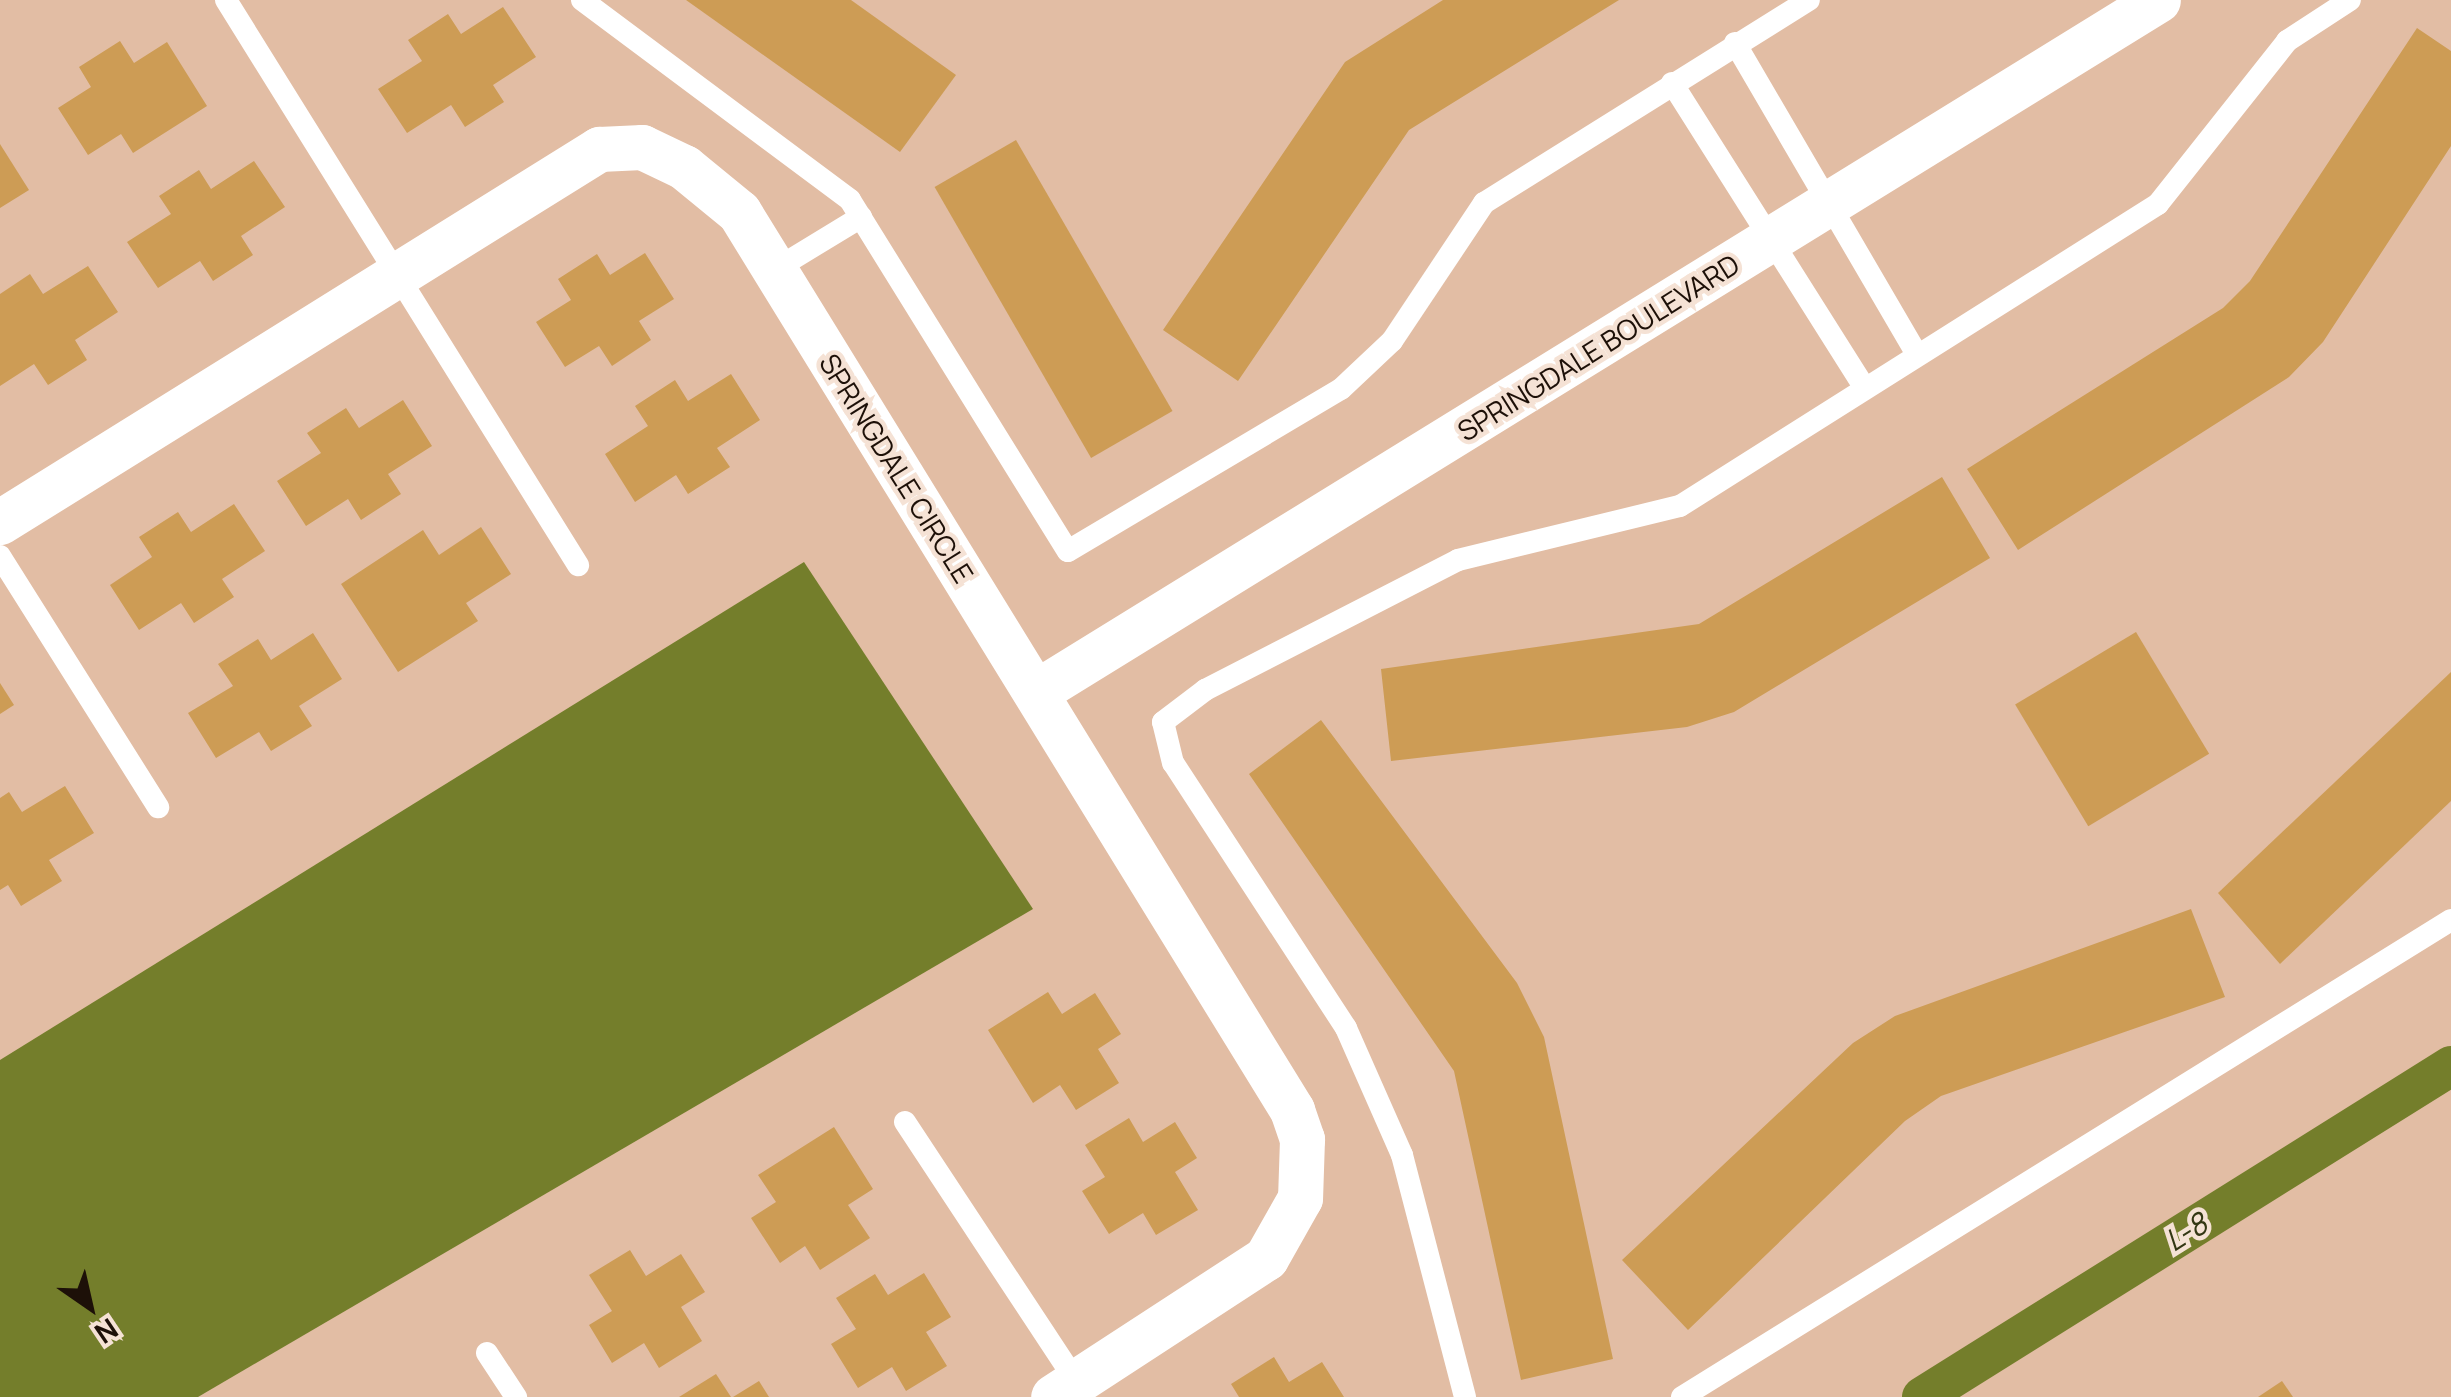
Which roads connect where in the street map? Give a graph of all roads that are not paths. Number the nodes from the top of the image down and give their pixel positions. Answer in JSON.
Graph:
{"nodes":[{"id":1,"x":226,"y":0,"type":"edge"},
{"id":2,"x":582,"y":0,"type":"edge"},
{"id":3,"x":1809,"y":0,"type":"edge"},
{"id":4,"x":2158,"y":0,"type":"edge"},
{"id":5,"x":2350,"y":0,"type":"edge"},
{"id":6,"x":1735,"y":43,"type":"junction"},
{"id":7,"x":1672,"y":83,"type":"junction"},
{"id":8,"x":1828,"y":206,"type":"junction"},
{"id":9,"x":861,"y":217,"type":"junction"},
{"id":10,"x":1770,"y":241,"type":"junction"},
{"id":11,"x":774,"y":270,"type":"junction"},
{"id":12,"x":396,"y":278,"type":"junction"},
{"id":13,"x":1916,"y":353,"type":"junction"},
{"id":14,"x":1864,"y":387,"type":"junction"},
{"id":15,"x":0,"y":522,"type":"edge"},
{"id":16,"x":0,"y":556,"type":"edge"},
{"id":17,"x":578,"y":565,"type":"dead end"},
{"id":18,"x":1036,"y":692,"type":"junction"},
{"id":19,"x":158,"y":807,"type":"dead end"},
{"id":20,"x":2451,"y":920,"type":"edge"},
{"id":21,"x":905,"y":1122,"type":"dead end"},
{"id":22,"x":487,"y":1353,"type":"dead end"},
{"id":23,"x":1072,"y":1392,"type":"edge"},
{"id":24,"x":516,"y":1397,"type":"edge"},
{"id":25,"x":1465,"y":1397,"type":"edge"},
{"id":26,"x":1682,"y":1397,"type":"edge"}],
"edges":[{"from":1,"to":12,"type":"lane"},
{"from":2,"to":9,"type":"lane"},
{"from":3,"to":6,"type":"lane"},
{"from":4,"to":8,"type":"street","name":"SPRINGDALE BOULEVARD"},
{"from":5,"to":13,"type":"lane"},
{"from":6,"to":7,"type":"lane"},
{"from":6,"to":8,"type":"lane"},
{"from":7,"to":9,"type":"lane"},
{"from":7,"to":10,"type":"lane"},
{"from":8,"to":10,"type":"street","name":"SPRINGDALE BOULEVARD"},
{"from":8,"to":13,"type":"lane"},
{"from":9,"to":11,"type":"lane"},
{"from":10,"to":14,"type":"lane"},
{"from":10,"to":18,"type":"street","name":"SPRINGDALE BOULEVARD"},
{"from":11,"to":12,"type":"street","name":"SPRINGDALE CIRCLE"},
{"from":11,"to":18,"type":"street","name":"SPRINGDALE CIRCLE"},
{"from":12,"to":15,"type":"street","name":"SPRINGDALE CIRCLE"},
{"from":12,"to":17,"type":"lane"},
{"from":13,"to":14,"type":"lane"},
{"from":14,"to":25,"type":"lane"},
{"from":16,"to":19,"type":"lane"},
{"from":18,"to":23,"type":"street","name":"SPRINGDALE CIRCLE"},
{"from":20,"to":26,"type":"lane"},
{"from":21,"to":23,"type":"lane"},
{"from":22,"to":24,"type":"lane"}]}
